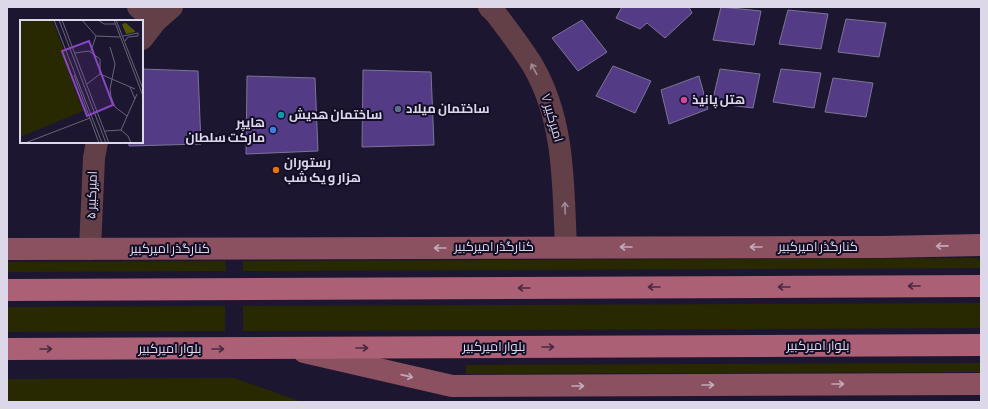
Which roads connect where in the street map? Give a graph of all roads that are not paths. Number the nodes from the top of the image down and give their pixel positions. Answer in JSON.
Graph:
{"nodes":[{"id":1,"x":138,"y":7,"type":"edge"},
{"id":2,"x":496,"y":9,"type":"edge"},
{"id":3,"x":164,"y":14,"type":"edge"},
{"id":4,"x":143,"y":38,"type":"edge"},
{"id":5,"x":97,"y":143,"type":"edge"},
{"id":6,"x":981,"y":245,"type":"edge"},
{"id":7,"x":566,"y":247,"type":"junction"},
{"id":8,"x":90,"y":249,"type":"junction"},
{"id":9,"x":7,"y":250,"type":"edge"},
{"id":10,"x":981,"y":286,"type":"edge"},
{"id":11,"x":7,"y":290,"type":"edge"},
{"id":12,"x":981,"y":345,"type":"edge"},
{"id":13,"x":287,"y":348,"type":"junction"},
{"id":14,"x":7,"y":349,"type":"edge"},
{"id":15,"x":981,"y":384,"type":"edge"}],
"edges":[{"from":1,"to":3,"type":"street"},
{"from":7,"to":2,"type":"street","name":"امیرکبیر ۷","one_way":true},
{"from":3,"to":4,"type":"street"},
{"from":5,"to":8,"type":"street","name":"امیرکبیر ۵"},
{"from":6,"to":7,"type":"street","name":"کنارگذر امیرکبیر","one_way":true},
{"from":7,"to":8,"type":"street","name":"کنارگذر امیرکبیر","one_way":true},
{"from":8,"to":9,"type":"street","name":"کنارگذر امیرکبیر"},
{"from":10,"to":11,"type":"main road","one_way":true},
{"from":13,"to":12,"type":"main road","name":"بلوار امیرکبیر","one_way":true},
{"from":14,"to":13,"type":"main road","name":"بلوار امیرکبیر","one_way":true},
{"from":13,"to":15,"type":"street","one_way":true}]}
